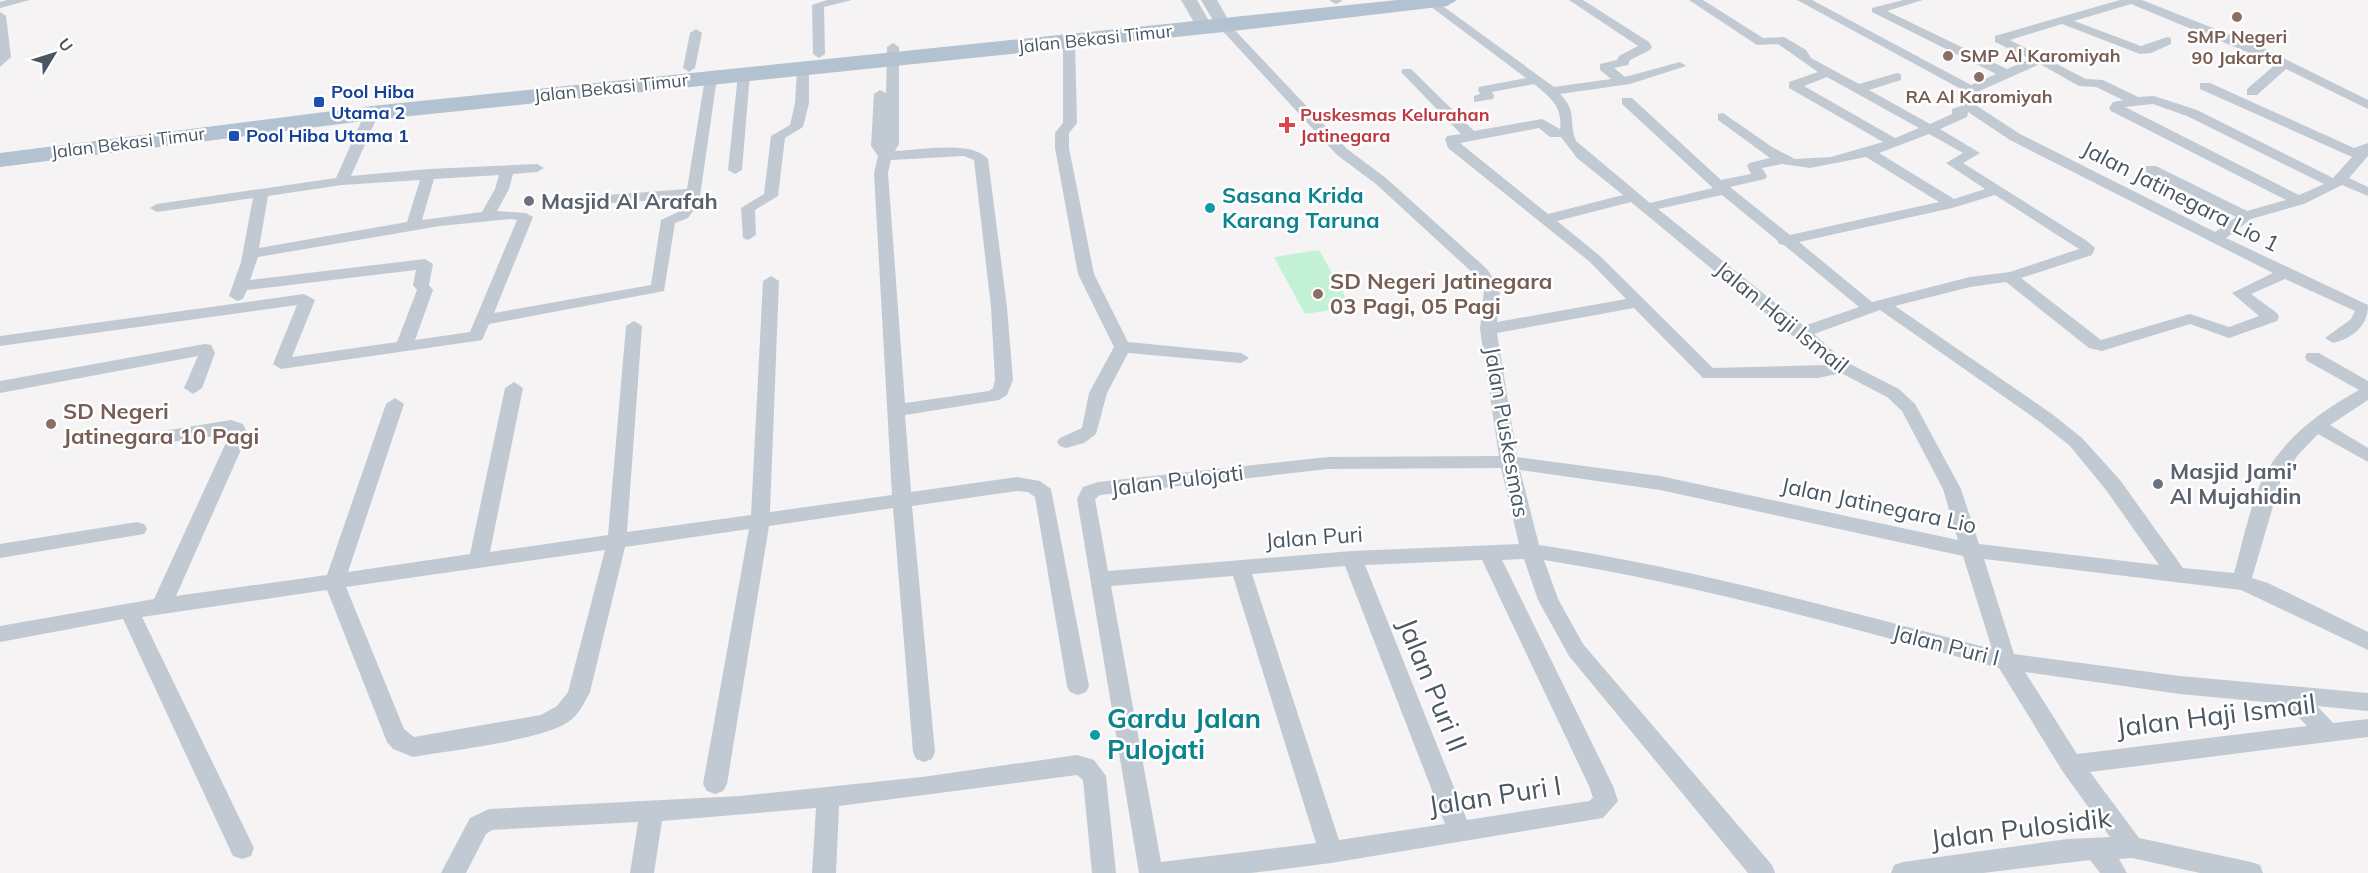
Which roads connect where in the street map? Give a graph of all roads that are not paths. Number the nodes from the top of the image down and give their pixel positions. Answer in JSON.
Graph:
{"nodes":[{"id":1,"x":24,"y":0,"type":"edge"},
{"id":2,"x":846,"y":0,"type":"edge"},
{"id":3,"x":1340,"y":0,"type":"edge"},
{"id":4,"x":1575,"y":0,"type":"edge"},
{"id":5,"x":1695,"y":0,"type":"edge"},
{"id":6,"x":1803,"y":0,"type":"edge"},
{"id":7,"x":1917,"y":0,"type":"edge"},
{"id":8,"x":2132,"y":0,"type":"edge"},
{"id":9,"x":2165,"y":0,"type":"edge"},
{"id":10,"x":1439,"y":2,"type":"edge"},
{"id":11,"x":0,"y":5,"type":"edge"},
{"id":12,"x":2152,"y":8,"type":"junction"},
{"id":13,"x":1207,"y":14,"type":"edge"},
{"id":14,"x":0,"y":16,"type":"edge"},
{"id":15,"x":2061,"y":20,"type":"junction"},
{"id":16,"x":696,"y":33,"type":"dead end"},
{"id":17,"x":2167,"y":41,"type":"dead end"},
{"id":18,"x":1069,"y":42,"type":"junction"},
{"id":19,"x":819,"y":54,"type":"junction"},
{"id":20,"x":887,"y":56,"type":"junction"},
{"id":21,"x":2040,"y":59,"type":"junction"},
{"id":22,"x":0,"y":63,"type":"edge"},
{"id":23,"x":2285,"y":63,"type":"junction"},
{"id":24,"x":1680,"y":66,"type":"dead end"},
{"id":25,"x":688,"y":68,"type":"junction"},
{"id":26,"x":803,"y":68,"type":"junction"},
{"id":27,"x":1407,"y":72,"type":"dead end"},
{"id":28,"x":1827,"y":73,"type":"junction"},
{"id":29,"x":2006,"y":74,"type":"junction"},
{"id":30,"x":744,"y":75,"type":"junction"},
{"id":31,"x":1898,"y":77,"type":"dead end"},
{"id":32,"x":711,"y":78,"type":"junction"},
{"id":33,"x":1536,"y":80,"type":"junction"},
{"id":34,"x":1622,"y":81,"type":"junction"},
{"id":35,"x":2205,"y":86,"type":"dead end"},
{"id":36,"x":1857,"y":89,"type":"junction"},
{"id":37,"x":1551,"y":91,"type":"junction"},
{"id":38,"x":1969,"y":91,"type":"junction"},
{"id":39,"x":2252,"y":92,"type":"dead end"},
{"id":40,"x":1479,"y":99,"type":"dead end"},
{"id":41,"x":1627,"y":101,"type":"dead end"},
{"id":42,"x":2136,"y":101,"type":"junction"},
{"id":43,"x":2368,"y":105,"type":"edge"},
{"id":44,"x":1970,"y":107,"type":"junction"},
{"id":45,"x":372,"y":113,"type":"junction"},
{"id":46,"x":1723,"y":117,"type":"dead end"},
{"id":47,"x":1930,"y":129,"type":"junction"},
{"id":48,"x":1566,"y":132,"type":"junction"},
{"id":49,"x":1471,"y":136,"type":"junction"},
{"id":50,"x":1894,"y":143,"type":"junction"},
{"id":51,"x":0,"y":148,"type":"edge"},
{"id":52,"x":1867,"y":151,"type":"junction"},
{"id":53,"x":2364,"y":152,"type":"edge"},
{"id":54,"x":885,"y":156,"type":"junction"},
{"id":55,"x":1784,"y":159,"type":"junction"},
{"id":56,"x":0,"y":160,"type":"edge"},
{"id":57,"x":537,"y":168,"type":"dead end"},
{"id":58,"x":2151,"y":169,"type":"dead end"},
{"id":59,"x":507,"y":170,"type":"junction"},
{"id":60,"x":735,"y":170,"type":"dead end"},
{"id":61,"x":429,"y":173,"type":"junction"},
{"id":62,"x":342,"y":181,"type":"junction"},
{"id":63,"x":2338,"y":181,"type":"junction"},
{"id":64,"x":1721,"y":188,"type":"junction"},
{"id":65,"x":1996,"y":190,"type":"junction"},
{"id":66,"x":2368,"y":192,"type":"edge"},
{"id":67,"x":261,"y":193,"type":"junction"},
{"id":68,"x":693,"y":193,"type":"junction"},
{"id":69,"x":1632,"y":197,"type":"junction"},
{"id":70,"x":2299,"y":201,"type":"junction"},
{"id":71,"x":567,"y":202,"type":"dead end"},
{"id":72,"x":1952,"y":204,"type":"junction"},
{"id":73,"x":157,"y":208,"type":"dead end"},
{"id":74,"x":1646,"y":208,"type":"junction"},
{"id":75,"x":2246,"y":216,"type":"junction"},
{"id":76,"x":487,"y":217,"type":"junction"},
{"id":77,"x":1546,"y":219,"type":"junction"},
{"id":78,"x":413,"y":226,"type":"junction"},
{"id":79,"x":748,"y":235,"type":"dead end"},
{"id":80,"x":2216,"y":238,"type":"junction"},
{"id":81,"x":1785,"y":241,"type":"junction"},
{"id":82,"x":250,"y":254,"type":"junction"},
{"id":83,"x":2285,"y":273,"type":"junction"},
{"id":84,"x":2008,"y":276,"type":"junction"},
{"id":85,"x":771,"y":281,"type":"dead end"},
{"id":86,"x":241,"y":286,"type":"junction"},
{"id":87,"x":1639,"y":302,"type":"junction"},
{"id":88,"x":1876,"y":306,"type":"junction"},
{"id":89,"x":232,"y":307,"type":"junction"},
{"id":90,"x":2366,"y":310,"type":"edge"},
{"id":91,"x":483,"y":320,"type":"junction"},
{"id":92,"x":634,"y":326,"type":"dead end"},
{"id":93,"x":1488,"y":329,"type":"junction"},
{"id":94,"x":1802,"y":333,"type":"junction"},
{"id":95,"x":2332,"y":338,"type":"dead end"},
{"id":96,"x":0,"y":341,"type":"edge"},
{"id":97,"x":1122,"y":347,"type":"junction"},
{"id":98,"x":403,"y":348,"type":"junction"},
{"id":99,"x":2313,"y":357,"type":"dead end"},
{"id":100,"x":1241,"y":358,"type":"dead end"},
{"id":101,"x":1841,"y":368,"type":"junction"},
{"id":102,"x":0,"y":387,"type":"edge"},
{"id":103,"x":193,"y":388,"type":"dead end"},
{"id":104,"x":514,"y":388,"type":"dead end"},
{"id":105,"x":2368,"y":388,"type":"edge"},
{"id":106,"x":2368,"y":393,"type":"edge"},
{"id":107,"x":395,"y":404,"type":"dead end"},
{"id":108,"x":897,"y":410,"type":"junction"},
{"id":109,"x":2316,"y":425,"type":"junction"},
{"id":110,"x":157,"y":438,"type":"dead end"},
{"id":111,"x":1066,"y":442,"type":"dead end"},
{"id":112,"x":2368,"y":456,"type":"edge"},
{"id":113,"x":1509,"y":462,"type":"junction"},
{"id":114,"x":902,"y":500,"type":"junction"},
{"id":115,"x":760,"y":521,"type":"junction"},
{"id":116,"x":137,"y":529,"type":"dead end"},
{"id":117,"x":617,"y":540,"type":"junction"},
{"id":118,"x":1969,"y":550,"type":"junction"},
{"id":119,"x":0,"y":551,"type":"edge"},
{"id":120,"x":1531,"y":551,"type":"junction"},
{"id":121,"x":1488,"y":552,"type":"junction"},
{"id":122,"x":1352,"y":558,"type":"junction"},
{"id":123,"x":478,"y":562,"type":"junction"},
{"id":124,"x":1240,"y":567,"type":"junction"},
{"id":125,"x":2177,"y":575,"type":"junction"},
{"id":126,"x":1101,"y":579,"type":"junction"},
{"id":127,"x":2241,"y":582,"type":"junction"},
{"id":128,"x":334,"y":583,"type":"junction"},
{"id":129,"x":161,"y":606,"type":"junction"},
{"id":130,"x":129,"y":611,"type":"junction"},
{"id":131,"x":0,"y":634,"type":"edge"},
{"id":132,"x":2368,"y":642,"type":"edge"},
{"id":133,"x":2006,"y":661,"type":"junction"},
{"id":134,"x":1078,"y":686,"type":"dead end"},
{"id":135,"x":2294,"y":696,"type":"junction"},
{"id":136,"x":2368,"y":702,"type":"edge"},
{"id":137,"x":2368,"y":728,"type":"edge"},
{"id":138,"x":2328,"y":733,"type":"junction"},
{"id":139,"x":924,"y":752,"type":"dead end"},
{"id":140,"x":2071,"y":765,"type":"junction"},
{"id":141,"x":715,"y":784,"type":"dead end"},
{"id":142,"x":828,"y":797,"type":"junction"},
{"id":143,"x":652,"y":812,"type":"junction"},
{"id":144,"x":1460,"y":832,"type":"junction"},
{"id":145,"x":2095,"y":847,"type":"junction"},
{"id":146,"x":2132,"y":847,"type":"junction"},
{"id":147,"x":243,"y":848,"type":"dead end"},
{"id":148,"x":1330,"y":852,"type":"junction"},
{"id":149,"x":453,"y":873,"type":"edge"},
{"id":150,"x":642,"y":873,"type":"edge"},
{"id":151,"x":824,"y":873,"type":"edge"},
{"id":152,"x":1104,"y":873,"type":"edge"},
{"id":153,"x":1150,"y":873,"type":"edge"},
{"id":154,"x":1160,"y":873,"type":"edge"},
{"id":155,"x":1763,"y":873,"type":"edge"},
{"id":156,"x":1903,"y":873,"type":"edge"},
{"id":157,"x":2115,"y":873,"type":"edge"},
{"id":158,"x":2251,"y":873,"type":"edge"}],
"edges":[{"from":1,"to":11,"type":"street"},
{"from":2,"to":19,"type":"street"},
{"from":3,"to":13,"type":"main road"},
{"from":4,"to":34,"type":"street"},
{"from":5,"to":28,"type":"street"},
{"from":6,"to":38,"type":"street"},
{"from":7,"to":29,"type":"street"},
{"from":8,"to":12,"type":"street"},
{"from":8,"to":15,"type":"street"},
{"from":9,"to":12,"type":"street"},
{"from":10,"to":13,"type":"main road"},
{"from":10,"to":33,"type":"street","name":"Jalan Haji Ismail"},
{"from":12,"to":23,"type":"street"},
{"from":13,"to":18,"type":"main road","name":"Jalan Bekasi Timur"},
{"from":13,"to":20,"type":"main road","name":"Jalan Bekasi Timur"},
{"from":13,"to":93,"type":"street","name":"Jalan Puskesmas"},
{"from":14,"to":22,"type":"street"},
{"from":15,"to":17,"type":"street"},
{"from":15,"to":21,"type":"street"},
{"from":16,"to":25,"type":"street"},
{"from":18,"to":20,"type":"main road","name":"Jalan Bekasi Timur"},
{"from":18,"to":97,"type":"street"},
{"from":19,"to":20,"type":"main road","name":"Jalan Bekasi Timur"},
{"from":19,"to":25,"type":"main road","name":"Jalan Bekasi Timur"},
{"from":20,"to":26,"type":"main road","name":"Jalan Bekasi Timur"},
{"from":20,"to":54,"type":"street"},
{"from":21,"to":29,"type":"street"},
{"from":21,"to":42,"type":"street"},
{"from":23,"to":39,"type":"street"},
{"from":23,"to":43,"type":"street"},
{"from":24,"to":34,"type":"street"},
{"from":25,"to":51,"type":"main road","name":"Jalan Bekasi Timur"},
{"from":26,"to":30,"type":"main road","name":"Jalan Bekasi Timur"},
{"from":26,"to":79,"type":"street"},
{"from":27,"to":49,"type":"street"},
{"from":28,"to":36,"type":"street"},
{"from":28,"to":50,"type":"street"},
{"from":29,"to":38,"type":"street"},
{"from":30,"to":32,"type":"main road","name":"Jalan Bekasi Timur"},
{"from":30,"to":60,"type":"street"},
{"from":31,"to":36,"type":"street"},
{"from":32,"to":45,"type":"main road","name":"Jalan Bekasi Timur"},
{"from":32,"to":68,"type":"street"},
{"from":33,"to":37,"type":"street","name":"Jalan Haji Ismail"},
{"from":33,"to":40,"type":"street"},
{"from":34,"to":37,"type":"street"},
{"from":35,"to":53,"type":"street"},
{"from":36,"to":47,"type":"street"},
{"from":37,"to":48,"type":"street","name":"Jalan Haji Ismail"},
{"from":38,"to":44,"type":"street"},
{"from":41,"to":64,"type":"street"},
{"from":42,"to":63,"type":"street"},
{"from":42,"to":70,"type":"street"},
{"from":44,"to":47,"type":"street"},
{"from":44,"to":80,"type":"street","name":"Jalan Jatinegara Lio 1"},
{"from":45,"to":56,"type":"main road","name":"Jalan Bekasi Timur"},
{"from":45,"to":62,"type":"street"},
{"from":46,"to":55,"type":"street"},
{"from":47,"to":50,"type":"street"},
{"from":47,"to":65,"type":"street"},
{"from":48,"to":49,"type":"street"},
{"from":48,"to":69,"type":"street","name":"Jalan Haji Ismail"},
{"from":49,"to":77,"type":"street"},
{"from":50,"to":52,"type":"street"},
{"from":52,"to":55,"type":"street"},
{"from":52,"to":72,"type":"street"},
{"from":53,"to":63,"type":"street"},
{"from":54,"to":108,"type":"street"},
{"from":54,"to":108,"type":"street"},
{"from":55,"to":64,"type":"street"},
{"from":57,"to":59,"type":"street"},
{"from":58,"to":75,"type":"street"},
{"from":59,"to":61,"type":"street"},
{"from":59,"to":76,"type":"street"},
{"from":61,"to":62,"type":"street"},
{"from":61,"to":78,"type":"street"},
{"from":62,"to":67,"type":"street"},
{"from":63,"to":66,"type":"street"},
{"from":63,"to":70,"type":"street"},
{"from":64,"to":74,"type":"street"},
{"from":64,"to":81,"type":"street"},
{"from":65,"to":72,"type":"street"},
{"from":65,"to":84,"type":"street"},
{"from":67,"to":73,"type":"street"},
{"from":67,"to":82,"type":"street"},
{"from":68,"to":71,"type":"street"},
{"from":68,"to":91,"type":"street"},
{"from":69,"to":74,"type":"street","name":"Jalan Haji Ismail"},
{"from":69,"to":77,"type":"street"},
{"from":70,"to":75,"type":"street"},
{"from":72,"to":81,"type":"street"},
{"from":74,"to":94,"type":"street","name":"Jalan Haji Ismail"},
{"from":75,"to":80,"type":"street"},
{"from":76,"to":78,"type":"street"},
{"from":76,"to":91,"type":"street"},
{"from":77,"to":87,"type":"street"},
{"from":78,"to":82,"type":"street"},
{"from":80,"to":83,"type":"street","name":"Jalan Jatinegara Lio 1"},
{"from":81,"to":88,"type":"street"},
{"from":82,"to":86,"type":"street"},
{"from":83,"to":84,"type":"street","name":"Jalan Jatinegara Lio 1"},
{"from":83,"to":90,"type":"street"},
{"from":84,"to":88,"type":"street"},
{"from":85,"to":115,"type":"street"},
{"from":86,"to":89,"type":"street"},
{"from":86,"to":98,"type":"street"},
{"from":87,"to":93,"type":"street"},
{"from":87,"to":101,"type":"street"},
{"from":88,"to":94,"type":"street"},
{"from":88,"to":125,"type":"street"},
{"from":89,"to":96,"type":"street"},
{"from":89,"to":98,"type":"street"},
{"from":90,"to":95,"type":"street"},
{"from":91,"to":98,"type":"street"},
{"from":92,"to":117,"type":"street"},
{"from":93,"to":113,"type":"street","name":"Jalan Puskesmas"},
{"from":94,"to":101,"type":"street","name":"Jalan Haji Ismail"},
{"from":97,"to":100,"type":"street"},
{"from":97,"to":111,"type":"street"},
{"from":99,"to":105,"type":"street"},
{"from":101,"to":118,"type":"street","name":"Jalan Haji Ismail"},
{"from":102,"to":103,"type":"street"},
{"from":104,"to":123,"type":"street"},
{"from":106,"to":109,"type":"street"},
{"from":107,"to":128,"type":"street"},
{"from":108,"to":114,"type":"street"},
{"from":109,"to":112,"type":"street"},
{"from":109,"to":127,"type":"street"},
{"from":110,"to":129,"type":"street"},
{"from":113,"to":118,"type":"street","name":"Jalan Jatinegara Lio"},
{"from":113,"to":120,"type":"street","name":"Jalan Puskesmas"},
{"from":113,"to":126,"type":"street","name":"Jalan Pulojati"},
{"from":114,"to":115,"type":"street"},
{"from":114,"to":134,"type":"street"},
{"from":114,"to":139,"type":"street"},
{"from":115,"to":117,"type":"street"},
{"from":115,"to":141,"type":"street"},
{"from":116,"to":119,"type":"street"},
{"from":117,"to":123,"type":"street"},
{"from":117,"to":128,"type":"street"},
{"from":118,"to":125,"type":"street","name":"Jalan Jatinegara Lio"},
{"from":118,"to":133,"type":"street","name":"Jalan Haji Ismail"},
{"from":120,"to":121,"type":"street","name":"Jalan Puri"},
{"from":120,"to":133,"type":"street","name":"Jalan Puri I"},
{"from":120,"to":155,"type":"street","name":"Jalan Puskesmas"},
{"from":121,"to":122,"type":"street","name":"Jalan Puri"},
{"from":121,"to":144,"type":"street","name":"Jalan Puri I"},
{"from":122,"to":124,"type":"street","name":"Jalan Puri"},
{"from":122,"to":144,"type":"street","name":"Jalan Puri II"},
{"from":123,"to":128,"type":"street"},
{"from":124,"to":126,"type":"street","name":"Jalan Puri"},
{"from":124,"to":148,"type":"street"},
{"from":125,"to":127,"type":"street","name":"Jalan Jatinegara Lio"},
{"from":126,"to":153,"type":"street","name":"Jalan Pulojati"},
{"from":127,"to":132,"type":"street","name":"Jalan Jatinegara Lio"},
{"from":128,"to":129,"type":"street"},
{"from":129,"to":130,"type":"street"},
{"from":130,"to":131,"type":"street"},
{"from":130,"to":147,"type":"street"},
{"from":133,"to":135,"type":"street","name":"Jalan Puri I"},
{"from":133,"to":140,"type":"street","name":"Jalan Haji Ismail"},
{"from":135,"to":136,"type":"street","name":"Jalan Puri I"},
{"from":135,"to":138,"type":"street"},
{"from":137,"to":138,"type":"street","name":"Jalan Haji Ismail"},
{"from":138,"to":140,"type":"street","name":"Jalan Haji Ismail"},
{"from":140,"to":146,"type":"street","name":"Jalan Haji Ismail"},
{"from":142,"to":143,"type":"street"},
{"from":142,"to":151,"type":"street"},
{"from":142,"to":152,"type":"street"},
{"from":143,"to":149,"type":"street"},
{"from":143,"to":150,"type":"street"},
{"from":144,"to":148,"type":"street","name":"Jalan Puri I"},
{"from":145,"to":146,"type":"street","name":"Jalan Pulosidik"},
{"from":145,"to":156,"type":"street","name":"Jalan Pulosidik"},
{"from":145,"to":157,"type":"street"},
{"from":146,"to":158,"type":"street","name":"Jalan Pulosidik"},
{"from":148,"to":154,"type":"street","name":"Jalan Puri I"}]}
